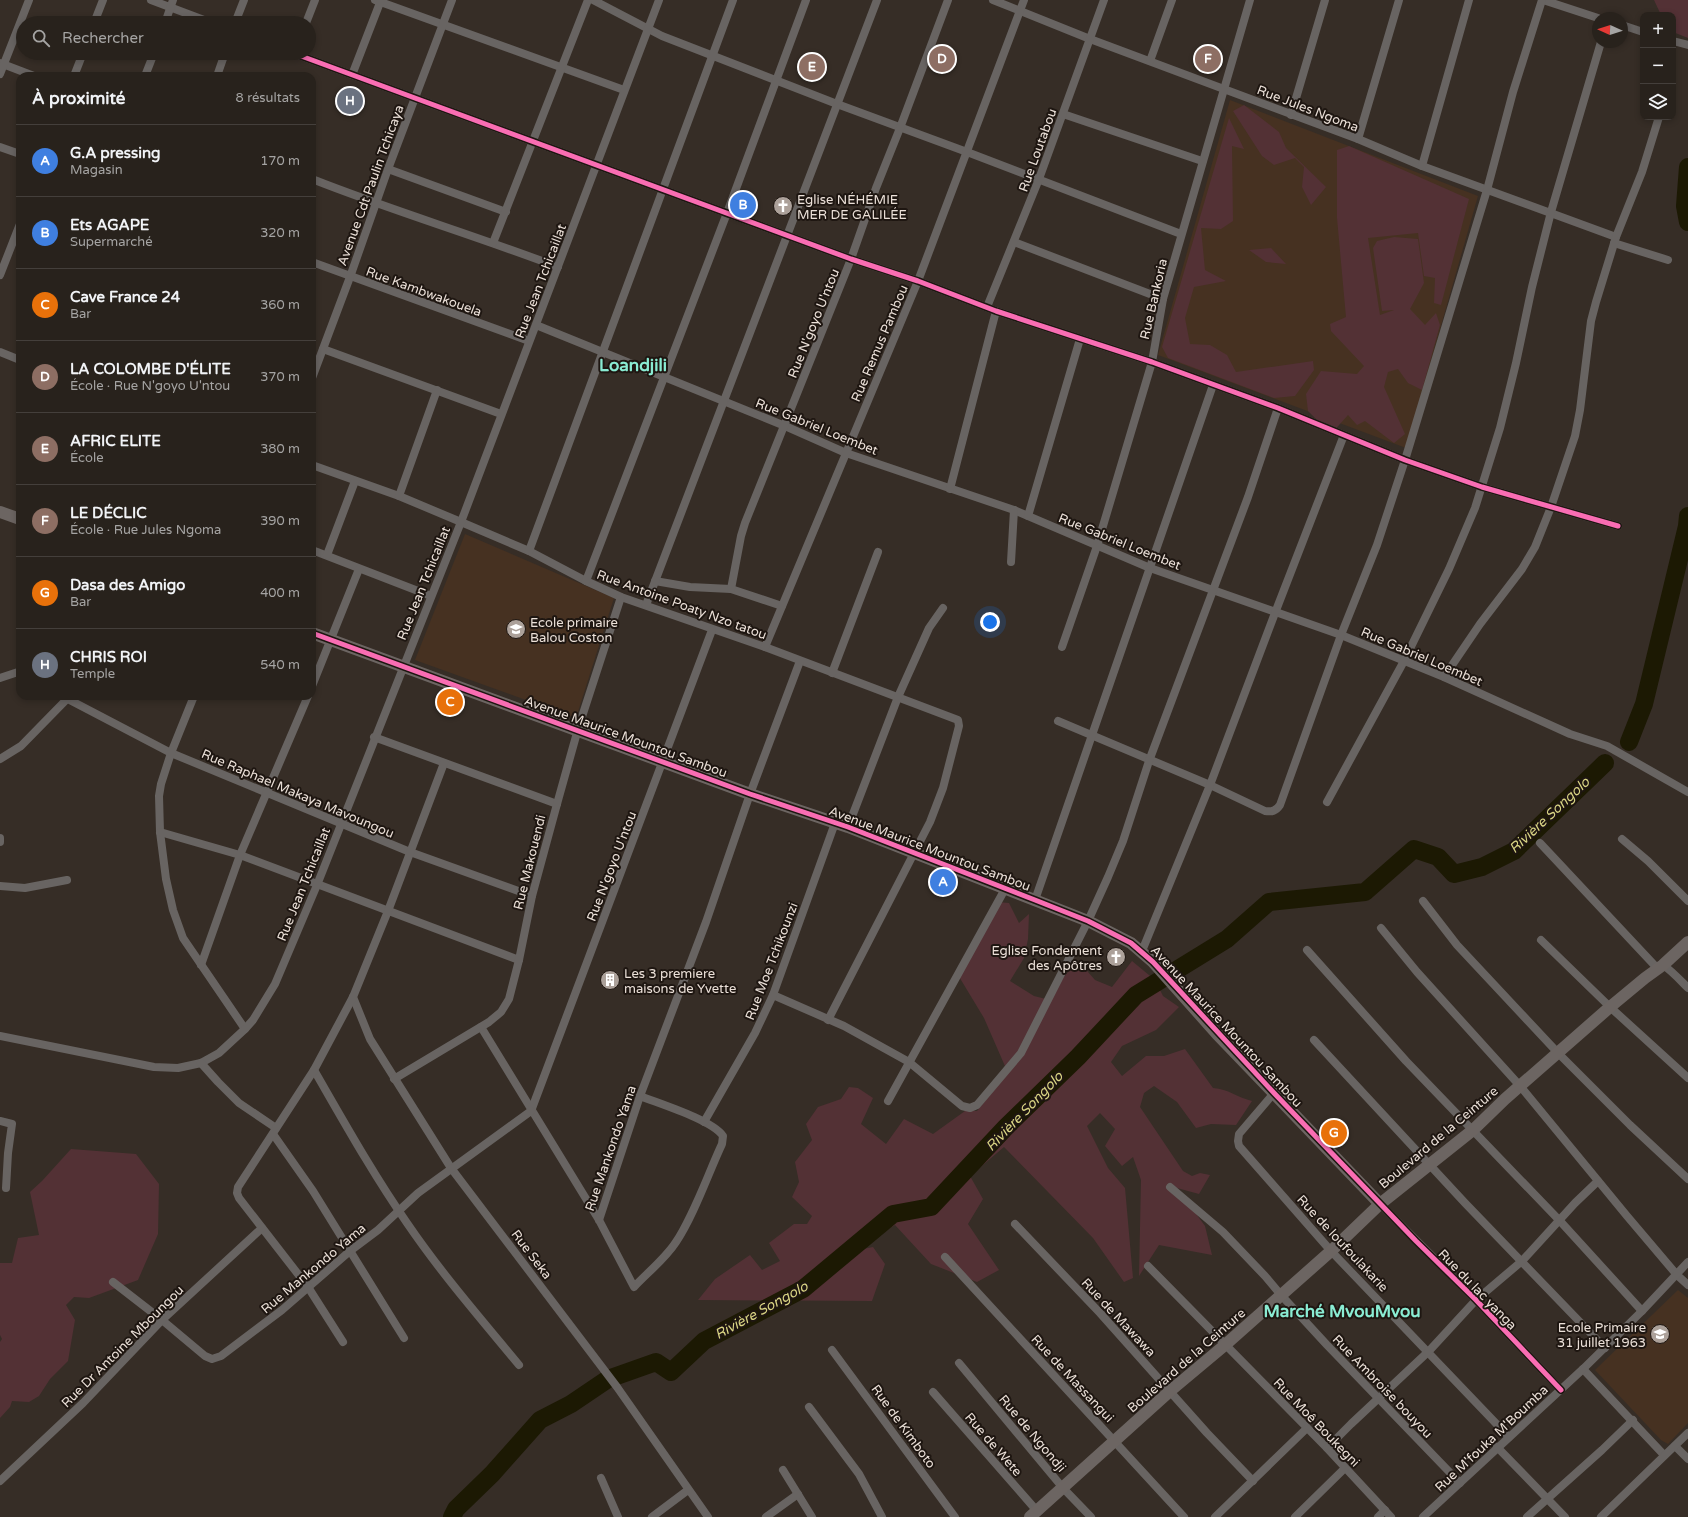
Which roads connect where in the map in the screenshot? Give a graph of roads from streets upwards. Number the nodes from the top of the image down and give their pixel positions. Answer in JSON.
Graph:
{"nodes":[{"id":1,"x":29,"y":0,"type":"edge"},
{"id":2,"x":103,"y":0,"type":"edge"},
{"id":3,"x":151,"y":0,"type":"edge"},
{"id":4,"x":244,"y":0,"type":"edge"},
{"id":5,"x":315,"y":0,"type":"edge"},
{"id":6,"x":452,"y":0,"type":"edge"},
{"id":7,"x":588,"y":0,"type":"edge"},
{"id":8,"x":593,"y":0,"type":"edge"},
{"id":9,"x":659,"y":0,"type":"edge"},
{"id":10,"x":733,"y":0,"type":"edge"},
{"id":11,"x":806,"y":0,"type":"edge"},
{"id":12,"x":877,"y":0,"type":"edge"},
{"id":13,"x":948,"y":0,"type":"edge"},
{"id":14,"x":993,"y":0,"type":"edge"},
{"id":15,"x":1024,"y":0,"type":"edge"},
{"id":16,"x":1104,"y":0,"type":"edge"},
{"id":17,"x":1172,"y":0,"type":"edge"},
{"id":18,"x":1250,"y":0,"type":"edge"},
{"id":19,"x":1325,"y":0,"type":"edge"},
{"id":20,"x":1399,"y":0,"type":"edge"},
{"id":21,"x":1469,"y":0,"type":"edge"},
{"id":22,"x":1543,"y":0,"type":"edge"},
{"id":23,"x":378,"y":1,"type":"edge"},
{"id":24,"x":172,"y":4,"type":"edge"},
{"id":25,"x":1020,"y":10,"type":"junction"},
{"id":26,"x":22,"y":16,"type":"edge"},
{"id":27,"x":97,"y":16,"type":"edge"},
{"id":28,"x":168,"y":16,"type":"edge"},
{"id":29,"x":197,"y":16,"type":"edge"},
{"id":30,"x":238,"y":16,"type":"edge"},
{"id":31,"x":309,"y":16,"type":"edge"},
{"id":32,"x":1592,"y":16,"type":"edge"},
{"id":33,"x":443,"y":24,"type":"junction"},
{"id":34,"x":1628,"y":27,"type":"edge"},
{"id":35,"x":648,"y":28,"type":"junction"},
{"id":36,"x":16,"y":31,"type":"edge"},
{"id":37,"x":1640,"y":31,"type":"edge"},
{"id":38,"x":1090,"y":39,"type":"junction"},
{"id":39,"x":1676,"y":44,"type":"edge"},
{"id":40,"x":1687,"y":45,"type":"edge"},
{"id":41,"x":1599,"y":48,"type":"edge"},
{"id":42,"x":713,"y":55,"type":"junction"},
{"id":43,"x":80,"y":60,"type":"edge"},
{"id":44,"x":152,"y":60,"type":"edge"},
{"id":45,"x":222,"y":60,"type":"edge"},
{"id":46,"x":312,"y":60,"type":"edge"},
{"id":47,"x":1150,"y":61,"type":"junction"},
{"id":48,"x":2,"y":64,"type":"edge"},
{"id":49,"x":560,"y":67,"type":"junction"},
{"id":50,"x":23,"y":72,"type":"edge"},
{"id":51,"x":76,"y":72,"type":"edge"},
{"id":52,"x":147,"y":72,"type":"edge"},
{"id":53,"x":218,"y":72,"type":"edge"},
{"id":54,"x":0,"y":74,"type":"edge"},
{"id":55,"x":352,"y":75,"type":"junction"},
{"id":56,"x":776,"y":80,"type":"junction"},
{"id":57,"x":1224,"y":89,"type":"junction"},
{"id":58,"x":624,"y":90,"type":"junction"},
{"id":59,"x":414,"y":98,"type":"junction"},
{"id":60,"x":837,"y":104,"type":"junction"},
{"id":61,"x":1063,"y":114,"type":"junction"},
{"id":62,"x":1291,"y":115,"type":"junction"},
{"id":63,"x":1658,"y":120,"type":"edge"},
{"id":64,"x":900,"y":128,"type":"junction"},
{"id":65,"x":1358,"y":139,"type":"junction"},
{"id":66,"x":533,"y":141,"type":"junction"},
{"id":67,"x":0,"y":147,"type":"edge"},
{"id":68,"x":967,"y":152,"type":"junction"},
{"id":69,"x":16,"y":153,"type":"edge"},
{"id":70,"x":1202,"y":161,"type":"junction"},
{"id":71,"x":597,"y":165,"type":"junction"},
{"id":72,"x":1422,"y":166,"type":"junction"},
{"id":73,"x":388,"y":169,"type":"junction"},
{"id":74,"x":1039,"y":179,"type":"junction"},
{"id":75,"x":316,"y":182,"type":"edge"},
{"id":76,"x":662,"y":189,"type":"junction"},
{"id":77,"x":1487,"y":190,"type":"junction"},
{"id":78,"x":375,"y":204,"type":"junction"},
{"id":79,"x":506,"y":212,"type":"junction"},
{"id":80,"x":1551,"y":212,"type":"junction"},
{"id":81,"x":727,"y":213,"type":"junction"},
{"id":82,"x":16,"y":234,"type":"edge"},
{"id":83,"x":788,"y":234,"type":"junction"},
{"id":84,"x":1181,"y":234,"type":"junction"},
{"id":85,"x":1615,"y":240,"type":"junction"},
{"id":86,"x":493,"y":242,"type":"junction"},
{"id":87,"x":1014,"y":242,"type":"junction"},
{"id":88,"x":851,"y":259,"type":"junction"},
{"id":89,"x":1668,"y":260,"type":"dead end"},
{"id":90,"x":316,"y":263,"type":"edge"},
{"id":91,"x":558,"y":267,"type":"junction"},
{"id":92,"x":0,"y":275,"type":"edge"},
{"id":93,"x":350,"y":276,"type":"junction"},
{"id":94,"x":918,"y":281,"type":"junction"},
{"id":95,"x":1163,"y":299,"type":"junction"},
{"id":96,"x":987,"y":307,"type":"junction"},
{"id":97,"x":996,"y":310,"type":"junction"},
{"id":98,"x":536,"y":325,"type":"junction"},
{"id":99,"x":1080,"y":339,"type":"junction"},
{"id":100,"x":529,"y":341,"type":"junction"},
{"id":101,"x":323,"y":349,"type":"junction"},
{"id":102,"x":0,"y":352,"type":"edge"},
{"id":103,"x":603,"y":353,"type":"junction"},
{"id":104,"x":16,"y":358,"type":"edge"},
{"id":105,"x":1152,"y":362,"type":"junction"},
{"id":106,"x":316,"y":367,"type":"edge"},
{"id":107,"x":664,"y":378,"type":"junction"},
{"id":108,"x":1214,"y":385,"type":"junction"},
{"id":109,"x":437,"y":390,"type":"junction"},
{"id":110,"x":724,"y":402,"type":"junction"},
{"id":111,"x":1278,"y":408,"type":"junction"},
{"id":112,"x":501,"y":414,"type":"junction"},
{"id":113,"x":785,"y":426,"type":"junction"},
{"id":114,"x":1344,"y":435,"type":"junction"},
{"id":115,"x":846,"y":453,"type":"junction"},
{"id":116,"x":1405,"y":460,"type":"junction"},
{"id":117,"x":316,"y":466,"type":"edge"},
{"id":118,"x":355,"y":481,"type":"junction"},
{"id":119,"x":1482,"y":487,"type":"junction"},
{"id":120,"x":950,"y":489,"type":"junction"},
{"id":121,"x":399,"y":496,"type":"junction"},
{"id":122,"x":1551,"y":507,"type":"junction"},
{"id":123,"x":1014,"y":510,"type":"junction"},
{"id":124,"x":0,"y":512,"type":"edge"},
{"id":125,"x":1028,"y":516,"type":"junction"},
{"id":126,"x":16,"y":518,"type":"edge"},
{"id":127,"x":461,"y":522,"type":"junction"},
{"id":128,"x":1618,"y":526,"type":"dead end"},
{"id":129,"x":1097,"y":546,"type":"junction"},
{"id":130,"x":316,"y":551,"type":"edge"},
{"id":131,"x":529,"y":551,"type":"junction"},
{"id":132,"x":878,"y":552,"type":"dead end"},
{"id":133,"x":327,"y":555,"type":"junction"},
{"id":134,"x":1011,"y":562,"type":"dead end"},
{"id":135,"x":1150,"y":568,"type":"junction"},
{"id":136,"x":359,"y":569,"type":"junction"},
{"id":137,"x":586,"y":581,"type":"junction"},
{"id":138,"x":655,"y":581,"type":"junction"},
{"id":139,"x":732,"y":589,"type":"junction"},
{"id":140,"x":1213,"y":590,"type":"junction"},
{"id":141,"x":431,"y":596,"type":"junction"},
{"id":142,"x":621,"y":597,"type":"junction"},
{"id":143,"x":646,"y":605,"type":"junction"},
{"id":144,"x":782,"y":606,"type":"junction"},
{"id":145,"x":944,"y":608,"type":"dead end"},
{"id":146,"x":1275,"y":613,"type":"junction"},
{"id":147,"x":712,"y":630,"type":"junction"},
{"id":148,"x":316,"y":634,"type":"edge"},
{"id":149,"x":1341,"y":635,"type":"junction"},
{"id":150,"x":331,"y":640,"type":"junction"},
{"id":151,"x":765,"y":647,"type":"junction"},
{"id":152,"x":1062,"y":648,"type":"dead end"},
{"id":153,"x":800,"y":661,"type":"junction"},
{"id":154,"x":1404,"y":661,"type":"junction"},
{"id":155,"x":403,"y":666,"type":"junction"},
{"id":156,"x":16,"y":673,"type":"edge"},
{"id":157,"x":832,"y":673,"type":"junction"},
{"id":158,"x":316,"y":676,"type":"edge"},
{"id":159,"x":1444,"y":677,"type":"junction"},
{"id":160,"x":0,"y":678,"type":"edge"},
{"id":161,"x":898,"y":697,"type":"junction"},
{"id":162,"x":61,"y":700,"type":"edge"},
{"id":163,"x":70,"y":700,"type":"edge"},
{"id":164,"x":192,"y":700,"type":"edge"},
{"id":165,"x":306,"y":700,"type":"edge"},
{"id":166,"x":1058,"y":721,"type":"dead end"},
{"id":167,"x":578,"y":729,"type":"junction"},
{"id":168,"x":1093,"y":736,"type":"junction"},
{"id":169,"x":374,"y":737,"type":"junction"},
{"id":170,"x":171,"y":753,"type":"junction"},
{"id":171,"x":0,"y":759,"type":"edge"},
{"id":172,"x":1149,"y":761,"type":"junction"},
{"id":173,"x":663,"y":762,"type":"junction"},
{"id":174,"x":444,"y":763,"type":"junction"},
{"id":175,"x":1210,"y":785,"type":"junction"},
{"id":176,"x":267,"y":792,"type":"junction"},
{"id":177,"x":1688,"y":792,"type":"edge"},
{"id":178,"x":750,"y":794,"type":"junction"},
{"id":179,"x":1327,"y":802,"type":"dead end"},
{"id":180,"x":557,"y":804,"type":"junction"},
{"id":181,"x":835,"y":823,"type":"junction"},
{"id":182,"x":340,"y":824,"type":"junction"},
{"id":183,"x":848,"y":827,"type":"junction"},
{"id":184,"x":160,"y":832,"type":"junction"},
{"id":185,"x":0,"y":838,"type":"edge"},
{"id":186,"x":1622,"y":839,"type":"dead end"},
{"id":187,"x":0,"y":842,"type":"edge"},
{"id":188,"x":1540,"y":843,"type":"dead end"},
{"id":189,"x":410,"y":852,"type":"junction"},
{"id":190,"x":913,"y":853,"type":"junction"},
{"id":191,"x":240,"y":856,"type":"junction"},
{"id":192,"x":67,"y":880,"type":"dead end"},
{"id":193,"x":317,"y":885,"type":"junction"},
{"id":194,"x":0,"y":886,"type":"edge"},
{"id":195,"x":1005,"y":889,"type":"junction"},
{"id":196,"x":532,"y":896,"type":"junction"},
{"id":197,"x":1035,"y":900,"type":"junction"},
{"id":198,"x":1423,"y":901,"type":"dead end"},
{"id":199,"x":1688,"y":901,"type":"edge"},
{"id":200,"x":388,"y":911,"type":"junction"},
{"id":201,"x":1088,"y":922,"type":"junction"},
{"id":202,"x":1381,"y":928,"type":"dead end"},
{"id":203,"x":1541,"y":940,"type":"dead end"},
{"id":204,"x":1688,"y":942,"type":"edge"},
{"id":205,"x":1307,"y":950,"type":"dead end"},
{"id":206,"x":1142,"y":951,"type":"junction"},
{"id":207,"x":520,"y":960,"type":"junction"},
{"id":208,"x":201,"y":965,"type":"junction"},
{"id":209,"x":1660,"y":967,"type":"junction"},
{"id":210,"x":1688,"y":988,"type":"edge"},
{"id":211,"x":773,"y":995,"type":"junction"},
{"id":212,"x":353,"y":997,"type":"junction"},
{"id":213,"x":1610,"y":1007,"type":"junction"},
{"id":214,"x":828,"y":1020,"type":"junction"},
{"id":215,"x":480,"y":1027,"type":"junction"},
{"id":216,"x":245,"y":1029,"type":"junction"},
{"id":217,"x":0,"y":1036,"type":"edge"},
{"id":218,"x":1314,"y":1040,"type":"dead end"},
{"id":219,"x":1558,"y":1053,"type":"junction"},
{"id":220,"x":909,"y":1062,"type":"junction"},
{"id":221,"x":201,"y":1063,"type":"junction"},
{"id":222,"x":314,"y":1070,"type":"junction"},
{"id":223,"x":1688,"y":1078,"type":"edge"},
{"id":224,"x":394,"y":1079,"type":"junction"},
{"id":225,"x":1521,"y":1087,"type":"junction"},
{"id":226,"x":1274,"y":1093,"type":"junction"},
{"id":227,"x":640,"y":1096,"type":"junction"},
{"id":228,"x":888,"y":1101,"type":"dead end"},
{"id":229,"x":531,"y":1110,"type":"junction"},
{"id":230,"x":0,"y":1121,"type":"edge"},
{"id":231,"x":704,"y":1122,"type":"junction"},
{"id":232,"x":1473,"y":1130,"type":"junction"},
{"id":233,"x":274,"y":1131,"type":"junction"},
{"id":234,"x":1431,"y":1164,"type":"junction"},
{"id":235,"x":451,"y":1168,"type":"junction"},
{"id":236,"x":1688,"y":1179,"type":"edge"},
{"id":237,"x":1598,"y":1181,"type":"junction"},
{"id":238,"x":1170,"y":1187,"type":"dead end"},
{"id":239,"x":6,"y":1188,"type":"dead end"},
{"id":240,"x":1380,"y":1204,"type":"junction"},
{"id":241,"x":399,"y":1210,"type":"junction"},
{"id":242,"x":599,"y":1220,"type":"junction"},
{"id":243,"x":1560,"y":1221,"type":"junction"},
{"id":244,"x":1015,"y":1224,"type":"dead end"},
{"id":245,"x":262,"y":1228,"type":"junction"},
{"id":246,"x":1331,"y":1250,"type":"junction"},
{"id":247,"x":350,"y":1251,"type":"junction"},
{"id":248,"x":945,"y":1257,"type":"dead end"},
{"id":249,"x":1522,"y":1261,"type":"junction"},
{"id":250,"x":1688,"y":1262,"type":"edge"},
{"id":251,"x":1148,"y":1266,"type":"dead end"},
{"id":252,"x":1677,"y":1275,"type":"junction"},
{"id":253,"x":113,"y":1282,"type":"dead end"},
{"id":254,"x":1688,"y":1285,"type":"edge"},
{"id":255,"x":308,"y":1287,"type":"junction"},
{"id":256,"x":1280,"y":1295,"type":"junction"},
{"id":257,"x":1476,"y":1300,"type":"junction"},
{"id":258,"x":1642,"y":1311,"type":"junction"},
{"id":259,"x":162,"y":1320,"type":"junction"},
{"id":260,"x":404,"y":1338,"type":"dead end"},
{"id":261,"x":343,"y":1342,"type":"dead end"},
{"id":262,"x":1225,"y":1345,"type":"junction"},
{"id":263,"x":1605,"y":1348,"type":"junction"},
{"id":264,"x":832,"y":1350,"type":"dead end"},
{"id":265,"x":1429,"y":1351,"type":"junction"},
{"id":266,"x":959,"y":1363,"type":"dead end"},
{"id":267,"x":520,"y":1365,"type":"dead end"},
{"id":268,"x":1583,"y":1370,"type":"junction"},
{"id":269,"x":1561,"y":1390,"type":"junction"},
{"id":270,"x":1170,"y":1391,"type":"junction"},
{"id":271,"x":933,"y":1392,"type":"dead end"},
{"id":272,"x":1379,"y":1398,"type":"junction"},
{"id":273,"x":810,"y":1407,"type":"dead end"},
{"id":274,"x":1632,"y":1420,"type":"junction"},
{"id":275,"x":1307,"y":1428,"type":"junction"},
{"id":276,"x":1688,"y":1433,"type":"edge"},
{"id":277,"x":1509,"y":1437,"type":"junction"},
{"id":278,"x":1114,"y":1441,"type":"junction"},
{"id":279,"x":1675,"y":1446,"type":"junction"},
{"id":280,"x":1498,"y":1447,"type":"junction"},
{"id":281,"x":1327,"y":1448,"type":"junction"},
{"id":282,"x":1664,"y":1455,"type":"junction"},
{"id":283,"x":1688,"y":1459,"type":"edge"},
{"id":284,"x":1345,"y":1468,"type":"junction"},
{"id":285,"x":783,"y":1470,"type":"dead end"},
{"id":286,"x":602,"y":1478,"type":"dead end"},
{"id":287,"x":0,"y":1481,"type":"edge"},
{"id":288,"x":1253,"y":1481,"type":"junction"},
{"id":289,"x":1460,"y":1483,"type":"junction"},
{"id":290,"x":1063,"y":1488,"type":"junction"},
{"id":291,"x":688,"y":1490,"type":"junction"},
{"id":292,"x":798,"y":1494,"type":"junction"},
{"id":293,"x":1547,"y":1498,"type":"junction"},
{"id":294,"x":1385,"y":1510,"type":"junction"},
{"id":295,"x":1033,"y":1514,"type":"edge"},
{"id":296,"x":618,"y":1517,"type":"edge"},
{"id":297,"x":652,"y":1517,"type":"edge"},
{"id":298,"x":708,"y":1517,"type":"edge"},
{"id":299,"x":766,"y":1517,"type":"edge"},
{"id":300,"x":812,"y":1517,"type":"edge"},
{"id":301,"x":882,"y":1517,"type":"edge"},
{"id":302,"x":955,"y":1517,"type":"edge"},
{"id":303,"x":1091,"y":1517,"type":"edge"},
{"id":304,"x":1184,"y":1517,"type":"edge"},
{"id":305,"x":1215,"y":1517,"type":"edge"},
{"id":306,"x":1295,"y":1517,"type":"edge"},
{"id":307,"x":1378,"y":1517,"type":"edge"},
{"id":308,"x":1391,"y":1517,"type":"edge"},
{"id":309,"x":1423,"y":1517,"type":"edge"},
{"id":310,"x":1527,"y":1517,"type":"edge"},
{"id":311,"x":1565,"y":1517,"type":"edge"},
{"id":312,"x":1601,"y":1517,"type":"edge"}],
"edges":[{"from":1,"to":26,"type":"street"},
{"from":2,"to":27,"type":"street"},
{"from":3,"to":24,"type":"street"},
{"from":4,"to":30,"type":"street"},
{"from":5,"to":31,"type":"street"},
{"from":6,"to":33,"type":"street","name":"Avenue Cdt Paulin Tchicaya"},
{"from":7,"to":49,"type":"street"},
{"from":8,"to":35,"type":"street"},
{"from":9,"to":35,"type":"street","name":"Rue Jean Tchicaillat"},
{"from":10,"to":42,"type":"street"},
{"from":11,"to":56,"type":"street"},
{"from":12,"to":60,"type":"street"},
{"from":13,"to":64,"type":"street","name":"Rue N'goyo U'ntou"},
{"from":14,"to":25,"type":"street","name":"Rue Jules Ngoma"},
{"from":15,"to":25,"type":"street","name":"Rue Remus Pambou"},
{"from":16,"to":38,"type":"street","name":"Rue Loutabou"},
{"from":17,"to":47,"type":"street"},
{"from":18,"to":57,"type":"street","name":"Rue Bankoria"},
{"from":19,"to":62,"type":"street"},
{"from":20,"to":65,"type":"street"},
{"from":21,"to":72,"type":"street"},
{"from":22,"to":32,"type":"street"},
{"from":22,"to":77,"type":"street"},
{"from":23,"to":33,"type":"street"},
{"from":23,"to":55,"type":"street"},
{"from":24,"to":28,"type":"street"},
{"from":24,"to":29,"type":"street"},
{"from":25,"to":38,"type":"street","name":"Rue Jules Ngoma"},
{"from":25,"to":68,"type":"street","name":"Rue Remus Pambou"},
{"from":33,"to":49,"type":"street"},
{"from":33,"to":59,"type":"street","name":"Avenue Cdt Paulin Tchicaya"},
{"from":34,"to":37,"type":"street"},
{"from":35,"to":42,"type":"street"},
{"from":35,"to":58,"type":"street","name":"Rue Jean Tchicaillat"},
{"from":36,"to":48,"type":"street"},
{"from":38,"to":47,"type":"street","name":"Rue Jules Ngoma"},
{"from":38,"to":61,"type":"street","name":"Rue Loutabou"},
{"from":39,"to":40,"type":"street"},
{"from":41,"to":80,"type":"street"},
{"from":42,"to":56,"type":"street"},
{"from":42,"to":76,"type":"street"},
{"from":43,"to":51,"type":"street"},
{"from":44,"to":52,"type":"street"},
{"from":45,"to":53,"type":"street"},
{"from":46,"to":55,"type":"street"},
{"from":47,"to":57,"type":"street","name":"Rue Jules Ngoma"},
{"from":48,"to":50,"type":"street"},
{"from":48,"to":54,"type":"street"},
{"from":49,"to":58,"type":"street"},
{"from":49,"to":66,"type":"street"},
{"from":55,"to":59,"type":"street"},
{"from":56,"to":60,"type":"street"},
{"from":56,"to":81,"type":"street"},
{"from":57,"to":62,"type":"street","name":"Rue Jules Ngoma"},
{"from":57,"to":70,"type":"street","name":"Rue Bankoria"},
{"from":58,"to":71,"type":"street","name":"Rue Jean Tchicaillat"},
{"from":59,"to":66,"type":"street"},
{"from":59,"to":73,"type":"street","name":"Avenue Cdt Paulin Tchicaya"},
{"from":60,"to":64,"type":"street"},
{"from":60,"to":83,"type":"street"},
{"from":61,"to":70,"type":"street"},
{"from":61,"to":74,"type":"street","name":"Rue Loutabou"},
{"from":62,"to":65,"type":"street","name":"Rue Jules Ngoma"},
{"from":63,"to":85,"type":"street"},
{"from":64,"to":68,"type":"street"},
{"from":64,"to":88,"type":"street","name":"Rue N'goyo U'ntou"},
{"from":65,"to":72,"type":"street","name":"Rue Jules Ngoma"},
{"from":66,"to":71,"type":"street"},
{"from":66,"to":79,"type":"street"},
{"from":67,"to":69,"type":"street"},
{"from":68,"to":74,"type":"street"},
{"from":68,"to":94,"type":"street","name":"Rue Remus Pambou"},
{"from":70,"to":84,"type":"street","name":"Rue Bankoria"},
{"from":71,"to":76,"type":"street"},
{"from":71,"to":91,"type":"street","name":"Rue Jean Tchicaillat"},
{"from":72,"to":77,"type":"street","name":"Rue Jules Ngoma"},
{"from":73,"to":78,"type":"street","name":"Avenue Cdt Paulin Tchicaya"},
{"from":73,"to":79,"type":"street"},
{"from":74,"to":84,"type":"street"},
{"from":74,"to":87,"type":"street","name":"Rue Loutabou"},
{"from":75,"to":78,"type":"street"},
{"from":76,"to":81,"type":"street"},
{"from":76,"to":103,"type":"street"},
{"from":77,"to":80,"type":"street","name":"Rue Jules Ngoma"},
{"from":77,"to":116,"type":"street"},
{"from":78,"to":86,"type":"street"},
{"from":78,"to":93,"type":"street","name":"Avenue Cdt Paulin Tchicaya"},
{"from":79,"to":86,"type":"street"},
{"from":80,"to":85,"type":"street","name":"Rue Jules Ngoma"},
{"from":80,"to":119,"type":"street"},
{"from":81,"to":83,"type":"street"},
{"from":81,"to":107,"type":"street"},
{"from":82,"to":92,"type":"street"},
{"from":83,"to":88,"type":"street"},
{"from":83,"to":110,"type":"street"},
{"from":84,"to":95,"type":"street","name":"Rue Bankoria"},
{"from":85,"to":89,"type":"street","name":"Rue Jules Ngoma"},
{"from":85,"to":122,"type":"street"},
{"from":86,"to":91,"type":"street"},
{"from":87,"to":95,"type":"street"},
{"from":87,"to":96,"type":"street","name":"Rue Loutabou"},
{"from":88,"to":94,"type":"street"},
{"from":88,"to":113,"type":"street","name":"Rue N'goyo U'ntou"},
{"from":90,"to":93,"type":"street","name":"Rue Kambwakouela"},
{"from":91,"to":98,"type":"street","name":"Rue Jean Tchicaillat"},
{"from":93,"to":100,"type":"street","name":"Rue Kambwakouela"},
{"from":93,"to":101,"type":"street","name":"Avenue Cdt Paulin Tchicaya"},
{"from":94,"to":96,"type":"street"},
{"from":94,"to":115,"type":"street","name":"Rue Remus Pambou"},
{"from":95,"to":105,"type":"street","name":"Rue Bankoria"},
{"from":96,"to":97,"type":"street"},
{"from":97,"to":99,"type":"street"},
{"from":97,"to":120,"type":"street"},
{"from":98,"to":100,"type":"street","name":"Rue Jean Tchicaillat"},
{"from":98,"to":103,"type":"street","name":"Rue Gabriel Loembet"},
{"from":99,"to":105,"type":"street"},
{"from":99,"to":125,"type":"street"},
{"from":100,"to":112,"type":"street","name":"Rue Jean Tchicaillat"},
{"from":101,"to":106,"type":"street","name":"Avenue Cdt Paulin Tchicaya"},
{"from":101,"to":109,"type":"street"},
{"from":102,"to":104,"type":"street"},
{"from":103,"to":107,"type":"street","name":"Rue Gabriel Loembet"},
{"from":103,"to":131,"type":"street"},
{"from":105,"to":108,"type":"street"},
{"from":105,"to":129,"type":"street","name":"Rue Bankoria"},
{"from":107,"to":110,"type":"street","name":"Rue Gabriel Loembet"},
{"from":107,"to":137,"type":"street"},
{"from":108,"to":111,"type":"street"},
{"from":108,"to":135,"type":"street"},
{"from":109,"to":112,"type":"street"},
{"from":109,"to":121,"type":"street"},
{"from":110,"to":113,"type":"street","name":"Rue Gabriel Loembet"},
{"from":110,"to":138,"type":"street"},
{"from":111,"to":114,"type":"street"},
{"from":111,"to":140,"type":"street"},
{"from":112,"to":127,"type":"street","name":"Rue Jean Tchicaillat"},
{"from":113,"to":115,"type":"street","name":"Rue Gabriel Loembet"},
{"from":113,"to":139,"type":"street","name":"Rue N'goyo U'ntou"},
{"from":114,"to":116,"type":"street"},
{"from":114,"to":146,"type":"street"},
{"from":115,"to":120,"type":"street","name":"Rue Gabriel Loembet"},
{"from":115,"to":144,"type":"street","name":"Rue Remus Pambou"},
{"from":116,"to":119,"type":"street"},
{"from":116,"to":149,"type":"street"},
{"from":117,"to":118,"type":"street","name":"Rue Antoine Poaty Nzo tatou"},
{"from":118,"to":121,"type":"street","name":"Rue Antoine Poaty Nzo tatou"},
{"from":118,"to":133,"type":"street"},
{"from":119,"to":122,"type":"street"},
{"from":119,"to":154,"type":"street"},
{"from":120,"to":123,"type":"street","name":"Rue Gabriel Loembet"},
{"from":121,"to":127,"type":"street","name":"Rue Antoine Poaty Nzo tatou"},
{"from":122,"to":128,"type":"street"},
{"from":122,"to":159,"type":"street"},
{"from":123,"to":125,"type":"street","name":"Rue Gabriel Loembet"},
{"from":123,"to":134,"type":"street"},
{"from":124,"to":126,"type":"street"},
{"from":125,"to":129,"type":"street","name":"Rue Gabriel Loembet"},
{"from":127,"to":131,"type":"street","name":"Rue Antoine Poaty Nzo tatou"},
{"from":127,"to":141,"type":"street","name":"Rue Jean Tchicaillat"},
{"from":129,"to":135,"type":"street","name":"Rue Gabriel Loembet"},
{"from":129,"to":152,"type":"street","name":"Rue Bankoria"},
{"from":130,"to":133,"type":"street"},
{"from":131,"to":137,"type":"street","name":"Rue Antoine Poaty Nzo tatou"},
{"from":132,"to":157,"type":"street"},
{"from":133,"to":136,"type":"street"},
{"from":135,"to":140,"type":"street","name":"Rue Gabriel Loembet"},
{"from":135,"to":168,"type":"street"},
{"from":136,"to":141,"type":"street"},
{"from":136,"to":150,"type":"street"},
{"from":137,"to":142,"type":"street","name":"Rue Antoine Poaty Nzo tatou"},
{"from":138,"to":139,"type":"street"},
{"from":138,"to":143,"type":"street"},
{"from":139,"to":144,"type":"street"},
{"from":140,"to":146,"type":"street","name":"Rue Gabriel Loembet"},
{"from":140,"to":172,"type":"street"},
{"from":141,"to":155,"type":"street","name":"Rue Jean Tchicaillat"},
{"from":142,"to":143,"type":"street","name":"Rue Antoine Poaty Nzo tatou"},
{"from":142,"to":167,"type":"street","name":"Rue Makouendi"},
{"from":143,"to":147,"type":"street","name":"Rue Antoine Poaty Nzo tatou"},
{"from":144,"to":151,"type":"street","name":"Rue Remus Pambou"},
{"from":145,"to":161,"type":"street"},
{"from":146,"to":149,"type":"street","name":"Rue Gabriel Loembet"},
{"from":146,"to":175,"type":"street"},
{"from":147,"to":151,"type":"street","name":"Rue Antoine Poaty Nzo tatou"},
{"from":147,"to":173,"type":"street","name":"Rue N'goyo U'ntou"},
{"from":148,"to":150,"type":"street","name":"Avenue Maurice Mountou Sambou"},
{"from":149,"to":154,"type":"street","name":"Rue Gabriel Loembet"},
{"from":149,"to":175,"type":"street"},
{"from":150,"to":155,"type":"street","name":"Avenue Maurice Mountou Sambou"},
{"from":150,"to":158,"type":"street"},
{"from":151,"to":153,"type":"street","name":"Rue Antoine Poaty Nzo tatou"},
{"from":153,"to":157,"type":"street","name":"Rue Antoine Poaty Nzo tatou"},
{"from":153,"to":178,"type":"street","name":"Rue Mankondo Yama"},
{"from":154,"to":159,"type":"street","name":"Rue Gabriel Loembet"},
{"from":154,"to":179,"type":"street"},
{"from":155,"to":167,"type":"street","name":"Avenue Maurice Mountou Sambou"},
{"from":155,"to":169,"type":"street","name":"Rue Jean Tchicaillat"},
{"from":156,"to":160,"type":"street"},
{"from":157,"to":161,"type":"street","name":"Rue Antoine Poaty Nzo tatou"},
{"from":159,"to":177,"type":"street","name":"Rue Gabriel Loembet"},
{"from":161,"to":183,"type":"street"},
{"from":161,"to":190,"type":"street","name":"Rue Antoine Poaty Nzo tatou"},
{"from":162,"to":171,"type":"street"},
{"from":163,"to":170,"type":"street","name":"Rue Raphael Makaya Mavoungou"},
{"from":164,"to":170,"type":"street"},
{"from":165,"to":176,"type":"street"},
{"from":166,"to":168,"type":"street"},
{"from":167,"to":173,"type":"street","name":"Avenue Maurice Mountou Sambou"},
{"from":167,"to":180,"type":"street","name":"Rue Makouendi"},
{"from":168,"to":172,"type":"street"},
{"from":168,"to":197,"type":"street"},
{"from":169,"to":174,"type":"street"},
{"from":169,"to":182,"type":"street","name":"Rue Jean Tchicaillat"},
{"from":170,"to":176,"type":"street","name":"Rue Raphael Makaya Mavoungou"},
{"from":170,"to":184,"type":"street"},
{"from":172,"to":175,"type":"street"},
{"from":172,"to":201,"type":"street"},
{"from":173,"to":178,"type":"street","name":"Avenue Maurice Mountou Sambou"},
{"from":173,"to":229,"type":"street","name":"Rue N'goyo U'ntou"},
{"from":174,"to":180,"type":"street"},
{"from":174,"to":189,"type":"street"},
{"from":175,"to":206,"type":"street"},
{"from":176,"to":182,"type":"street","name":"Rue Raphael Makaya Mavoungou"},
{"from":176,"to":191,"type":"street"},
{"from":178,"to":181,"type":"street","name":"Avenue Maurice Mountou Sambou"},
{"from":178,"to":227,"type":"street","name":"Rue Mankondo Yama"},
{"from":180,"to":196,"type":"street","name":"Rue Makouendi"},
{"from":181,"to":183,"type":"street","name":"Avenue Maurice Mountou Sambou"},
{"from":181,"to":211,"type":"street","name":"Rue Moe Tchikounzi"},
{"from":182,"to":189,"type":"street","name":"Rue Raphael Makaya Mavoungou"},
{"from":182,"to":193,"type":"street","name":"Rue Jean Tchicaillat"},
{"from":183,"to":190,"type":"street","name":"Avenue Maurice Mountou Sambou"},
{"from":184,"to":191,"type":"street"},
{"from":184,"to":208,"type":"street"},
{"from":185,"to":187,"type":"street"},
{"from":186,"to":199,"type":"street"},
{"from":188,"to":209,"type":"street"},
{"from":189,"to":196,"type":"street","name":"Rue Raphael Makaya Mavoungou"},
{"from":189,"to":200,"type":"street"},
{"from":190,"to":195,"type":"street","name":"Avenue Maurice Mountou Sambou"},
{"from":190,"to":214,"type":"street"},
{"from":191,"to":193,"type":"street"},
{"from":191,"to":208,"type":"street"},
{"from":192,"to":194,"type":"street"},
{"from":193,"to":200,"type":"street"},
{"from":193,"to":216,"type":"street","name":"Rue Jean Tchicaillat"},
{"from":195,"to":197,"type":"street","name":"Avenue Maurice Mountou Sambou"},
{"from":195,"to":220,"type":"street"},
{"from":196,"to":207,"type":"street","name":"Rue Makouendi"},
{"from":197,"to":201,"type":"street","name":"Avenue Maurice Mountou Sambou"},
{"from":198,"to":219,"type":"street"},
{"from":200,"to":207,"type":"street"},
{"from":200,"to":212,"type":"street"},
{"from":201,"to":206,"type":"street","name":"Avenue Maurice Mountou Sambou"},
{"from":201,"to":220,"type":"street"},
{"from":202,"to":225,"type":"street"},
{"from":203,"to":213,"type":"street"},
{"from":204,"to":209,"type":"street","name":"Boulevard de la Ceinture"},
{"from":205,"to":232,"type":"street"},
{"from":206,"to":226,"type":"street","name":"Avenue Maurice Mountou Sambou"},
{"from":207,"to":215,"type":"street","name":"Rue Makouendi"},
{"from":208,"to":216,"type":"street"},
{"from":209,"to":210,"type":"street"},
{"from":209,"to":213,"type":"street","name":"Boulevard de la Ceinture"},
{"from":211,"to":214,"type":"street"},
{"from":211,"to":231,"type":"street","name":"Rue Moe Tchikounzi"},
{"from":212,"to":222,"type":"street"},
{"from":212,"to":224,"type":"street","name":"Rue Seka"},
{"from":213,"to":219,"type":"street","name":"Boulevard de la Ceinture"},
{"from":213,"to":223,"type":"street"},
{"from":214,"to":220,"type":"street"},
{"from":215,"to":224,"type":"street","name":"Rue Makouendi"},
{"from":215,"to":229,"type":"street"},
{"from":216,"to":221,"type":"street","name":"Rue Jean Tchicaillat"},
{"from":217,"to":221,"type":"street","name":"Rue Jean Tchicaillat"},
{"from":218,"to":234,"type":"street"},
{"from":219,"to":225,"type":"street","name":"Boulevard de la Ceinture"},
{"from":219,"to":236,"type":"street"},
{"from":220,"to":228,"type":"street"},
{"from":221,"to":233,"type":"street"},
{"from":222,"to":233,"type":"street"},
{"from":222,"to":241,"type":"street"},
{"from":224,"to":235,"type":"street","name":"Rue Seka"},
{"from":225,"to":232,"type":"street","name":"Boulevard de la Ceinture"},
{"from":225,"to":237,"type":"street"},
{"from":226,"to":240,"type":"street","name":"Avenue Maurice Mountou Sambou"},
{"from":226,"to":246,"type":"street","name":"Rue de loufoulakarie"},
{"from":227,"to":231,"type":"street"},
{"from":227,"to":242,"type":"street","name":"Rue Mankondo Yama"},
{"from":229,"to":235,"type":"street","name":"Rue Mankondo Yama"},
{"from":229,"to":242,"type":"street","name":"Rue Mankondo Yama"},
{"from":230,"to":239,"type":"street"},
{"from":231,"to":242,"type":"street"},
{"from":232,"to":234,"type":"street","name":"Boulevard de la Ceinture"},
{"from":232,"to":243,"type":"street"},
{"from":233,"to":245,"type":"street"},
{"from":233,"to":247,"type":"street"},
{"from":234,"to":240,"type":"street","name":"Boulevard de la Ceinture"},
{"from":234,"to":249,"type":"street"},
{"from":235,"to":241,"type":"street","name":"Rue Mankondo Yama"},
{"from":235,"to":291,"type":"street","name":"Rue Seka"},
{"from":237,"to":243,"type":"street"},
{"from":237,"to":252,"type":"street"},
{"from":238,"to":256,"type":"street","name":"Rue Ambroise bouyou"},
{"from":240,"to":246,"type":"street","name":"Boulevard de la Ceinture"},
{"from":240,"to":257,"type":"street","name":"Rue du lac yanga"},
{"from":241,"to":247,"type":"street","name":"Rue Mankondo Yama"},
{"from":241,"to":267,"type":"street"},
{"from":243,"to":249,"type":"street"},
{"from":243,"to":258,"type":"street"},
{"from":244,"to":270,"type":"street","name":"Rue de Mawawa"},
{"from":245,"to":255,"type":"street"},
{"from":245,"to":259,"type":"street","name":"Rue Dr Antoine Mboungou"},
{"from":246,"to":256,"type":"street","name":"Boulevard de la Ceinture"},
{"from":246,"to":265,"type":"street","name":"Rue de loufoulakarie"},
{"from":247,"to":255,"type":"street","name":"Rue Mankondo Yama"},
{"from":247,"to":260,"type":"street"},
{"from":248,"to":278,"type":"street","name":"Rue de Massangui"},
{"from":249,"to":257,"type":"street"},
{"from":249,"to":263,"type":"street"},
{"from":250,"to":252,"type":"street","name":"Rue M'fouka M'Boumba"},
{"from":251,"to":262,"type":"street","name":"Rue Moê Boukegni"},
{"from":252,"to":254,"type":"street"},
{"from":252,"to":258,"type":"street","name":"Rue M'fouka M'Boumba"},
{"from":253,"to":259,"type":"street"},
{"from":255,"to":259,"type":"street","name":"Rue Mankondo Yama"},
{"from":255,"to":261,"type":"street"},
{"from":256,"to":262,"type":"street","name":"Boulevard de la Ceinture"},
{"from":256,"to":272,"type":"street","name":"Rue Ambroise bouyou"},
{"from":257,"to":265,"type":"street"},
{"from":257,"to":269,"type":"street","name":"Rue du lac yanga"},
{"from":258,"to":263,"type":"street","name":"Rue M'fouka M'Boumba"},
{"from":259,"to":287,"type":"street","name":"Rue Dr Antoine Mboungou"},
{"from":262,"to":270,"type":"street","name":"Boulevard de la Ceinture"},
{"from":262,"to":275,"type":"street","name":"Rue Moê Boukegni"},
{"from":263,"to":268,"type":"street","name":"Rue M'fouka M'Boumba"},
{"from":264,"to":302,"type":"street","name":"Rue de Kimboto"},
{"from":265,"to":272,"type":"street"},
{"from":265,"to":277,"type":"street","name":"Rue de loufoulakarie"},
{"from":266,"to":290,"type":"street","name":"Rue de Ngondji"},
{"from":268,"to":269,"type":"street","name":"Rue M'fouka M'Boumba"},
{"from":268,"to":274,"type":"street"},
{"from":269,"to":277,"type":"street","name":"Rue M'fouka M'Boumba"},
{"from":270,"to":278,"type":"street","name":"Boulevard de la Ceinture"},
{"from":270,"to":288,"type":"street","name":"Rue de Mawawa"},
{"from":271,"to":295,"type":"street","name":"Rue de Wete"},
{"from":272,"to":281,"type":"street"},
{"from":272,"to":289,"type":"street","name":"Rue Ambroise bouyou"},
{"from":273,"to":301,"type":"street"},
{"from":274,"to":282,"type":"street"},
{"from":274,"to":293,"type":"street"},
{"from":275,"to":281,"type":"street","name":"Rue Moê Boukegni"},
{"from":275,"to":288,"type":"street"},
{"from":276,"to":279,"type":"street"},
{"from":277,"to":280,"type":"street","name":"Rue M'fouka M'Boumba"},
{"from":278,"to":290,"type":"street","name":"Boulevard de la Ceinture"},
{"from":278,"to":304,"type":"street","name":"Rue de Massangui"},
{"from":279,"to":282,"type":"street"},
{"from":279,"to":283,"type":"street"},
{"from":280,"to":289,"type":"street","name":"Rue M'fouka M'Boumba"},
{"from":280,"to":293,"type":"street"},
{"from":281,"to":284,"type":"street","name":"Rue Moê Boukegni"},
{"from":282,"to":312,"type":"street"},
{"from":284,"to":294,"type":"street","name":"Rue Moê Boukegni"},
{"from":284,"to":306,"type":"street"},
{"from":285,"to":292,"type":"street"},
{"from":286,"to":296,"type":"street"},
{"from":288,"to":305,"type":"street"},
{"from":289,"to":309,"type":"street","name":"Rue M'fouka M'Boumba"},
{"from":290,"to":295,"type":"street","name":"Boulevard de la Ceinture"},
{"from":290,"to":303,"type":"street","name":"Rue de Ngondji"},
{"from":291,"to":297,"type":"street"},
{"from":291,"to":298,"type":"street","name":"Rue Seka"},
{"from":292,"to":299,"type":"street"},
{"from":292,"to":300,"type":"street"},
{"from":293,"to":310,"type":"street"},
{"from":293,"to":311,"type":"street"},
{"from":294,"to":307,"type":"street"},
{"from":294,"to":308,"type":"street","name":"Rue Moê Boukegni"}]}
